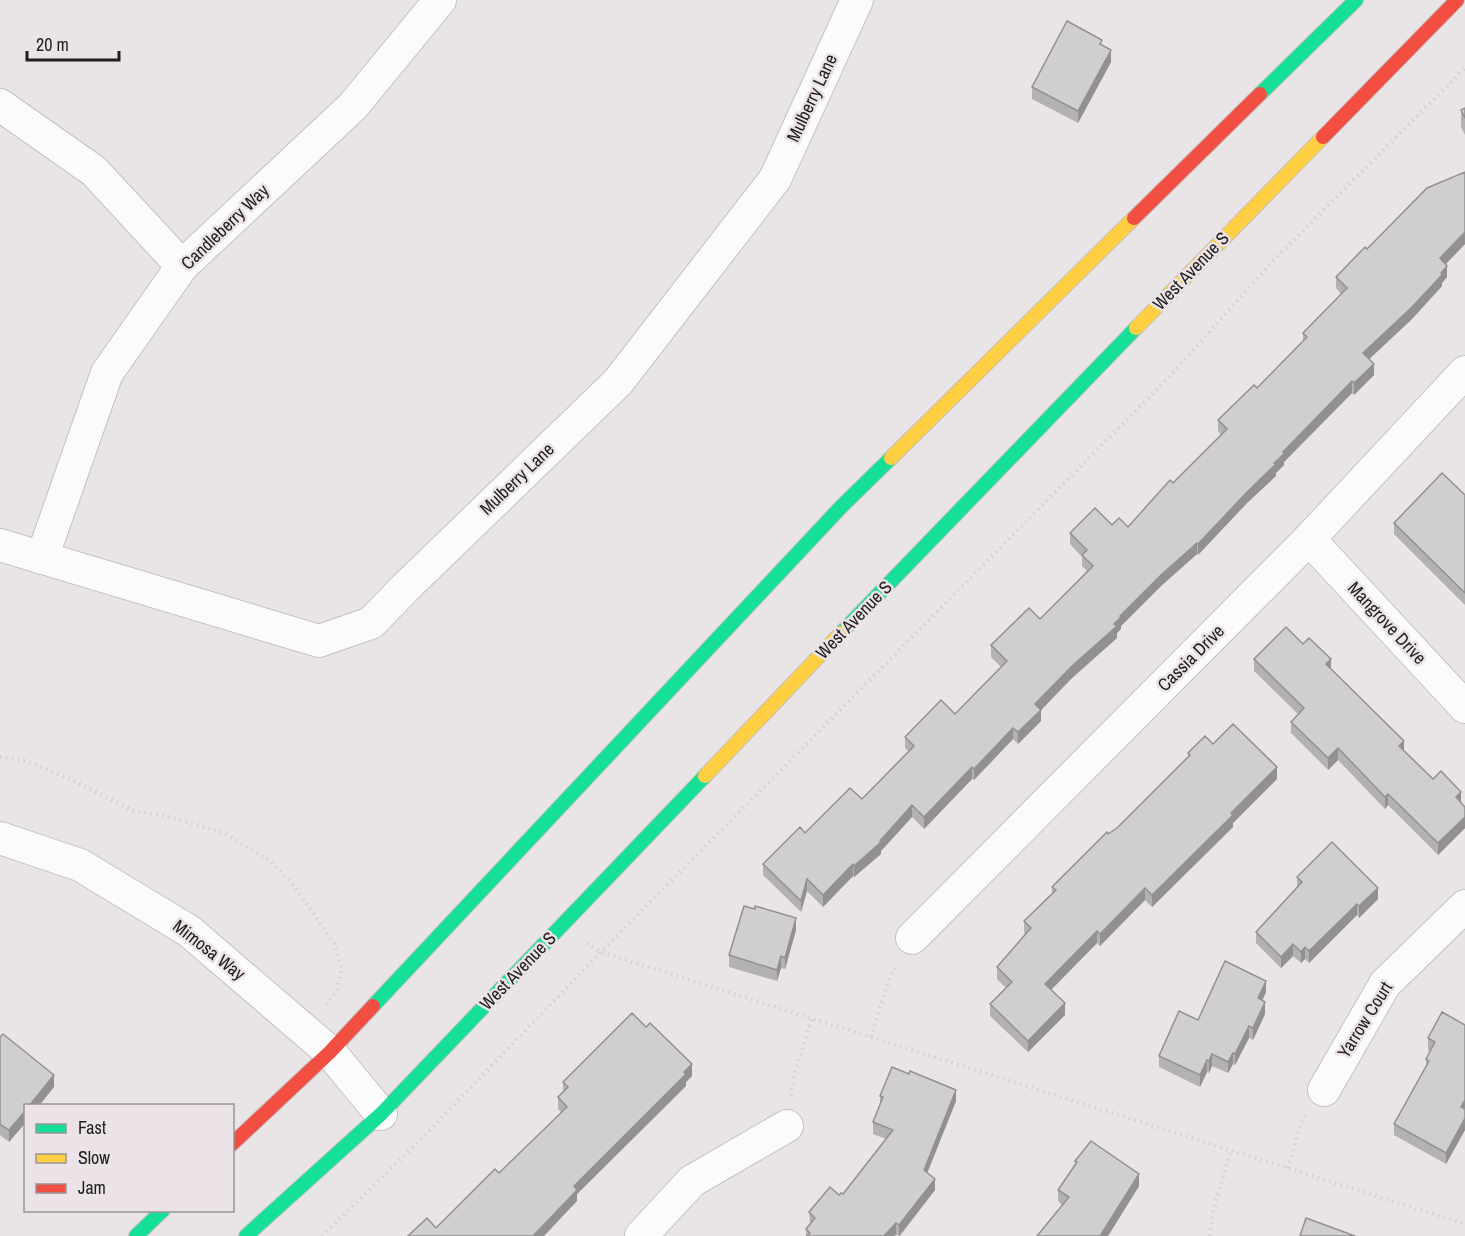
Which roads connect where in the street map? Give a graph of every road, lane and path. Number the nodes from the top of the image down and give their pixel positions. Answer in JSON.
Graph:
{"nodes":[{"id":1,"x":440,"y":0,"type":"edge"},
{"id":2,"x":857,"y":0,"type":"edge"},
{"id":3,"x":1356,"y":0,"type":"edge"},
{"id":4,"x":1457,"y":0,"type":"edge"},
{"id":5,"x":1465,"y":68,"type":"edge"},
{"id":6,"x":0,"y":105,"type":"edge"},
{"id":7,"x":182,"y":266,"type":"junction"},
{"id":8,"x":1465,"y":372,"type":"edge"},
{"id":9,"x":1309,"y":539,"type":"junction"},
{"id":10,"x":0,"y":545,"type":"edge"},
{"id":11,"x":42,"y":558,"type":"junction"},
{"id":12,"x":1465,"y":707,"type":"edge"},
{"id":13,"x":0,"y":757,"type":"edge"},
{"id":14,"x":0,"y":838,"type":"edge"},
{"id":15,"x":1465,"y":906,"type":"edge"},
{"id":16,"x":561,"y":926,"type":"junction"},
{"id":17,"x":912,"y":938,"type":"joint"},
{"id":18,"x":601,"y":952,"type":"junction"},
{"id":19,"x":812,"y":1018,"type":"junction"},
{"id":20,"x":307,"y":1031,"type":"junction"},
{"id":21,"x":871,"y":1037,"type":"junction"},
{"id":22,"x":330,"y":1052,"type":"junction"},
{"id":23,"x":1324,"y":1090,"type":"joint"},
{"id":24,"x":381,"y":1114,"type":"junction"},
{"id":25,"x":787,"y":1126,"type":"joint"},
{"id":26,"x":234,"y":1142,"type":"edge"},
{"id":27,"x":1232,"y":1150,"type":"junction"},
{"id":28,"x":1288,"y":1168,"type":"junction"},
{"id":29,"x":161,"y":1212,"type":"edge"},
{"id":30,"x":1465,"y":1224,"type":"edge"},
{"id":31,"x":136,"y":1236,"type":"edge"},
{"id":32,"x":246,"y":1236,"type":"edge"},
{"id":33,"x":322,"y":1236,"type":"edge"},
{"id":34,"x":641,"y":1236,"type":"edge"},
{"id":35,"x":1209,"y":1236,"type":"edge"}],
"edges":[{"from":1,"to":7,"type":"street","name":"Candleberry Way"},
{"from":2,"to":11,"type":"street","name":"Mulberry Lane"},
{"from":3,"to":22,"type":"street"},
{"from":4,"to":16,"type":"street","name":"West Avenue S"},
{"from":5,"to":18,"type":"path"},
{"from":6,"to":7,"type":"street"},
{"from":7,"to":11,"type":"street","name":"Candleberry Way"},
{"from":8,"to":9,"type":"street","name":"Cassia Drive"},
{"from":9,"to":12,"type":"street","name":"Mangrove Drive"},
{"from":9,"to":17,"type":"street","name":"Cassia Drive"},
{"from":10,"to":11,"type":"street","name":"Mulberry Lane"},
{"from":13,"to":20,"type":"path"},
{"from":14,"to":20,"type":"street","name":"Mimosa Way"},
{"from":15,"to":23,"type":"street","name":"Yarrow Court"},
{"from":16,"to":18,"type":"path"},
{"from":16,"to":24,"type":"street","name":"West Avenue S"},
{"from":17,"to":21,"type":"path"},
{"from":18,"to":19,"type":"path"},
{"from":18,"to":33,"type":"path"},
{"from":19,"to":21,"type":"path"},
{"from":19,"to":25,"type":"path"},
{"from":20,"to":22,"type":"street","name":"Mimosa Way"},
{"from":21,"to":27,"type":"path"},
{"from":22,"to":24,"type":"street","name":"Mimosa Way"},
{"from":22,"to":26,"type":"street"},
{"from":23,"to":28,"type":"path"},
{"from":24,"to":32,"type":"street","name":"West Avenue S"},
{"from":25,"to":34,"type":"street"},
{"from":27,"to":28,"type":"path"},
{"from":27,"to":35,"type":"path"},
{"from":28,"to":30,"type":"path"},
{"from":29,"to":31,"type":"street"}]}
